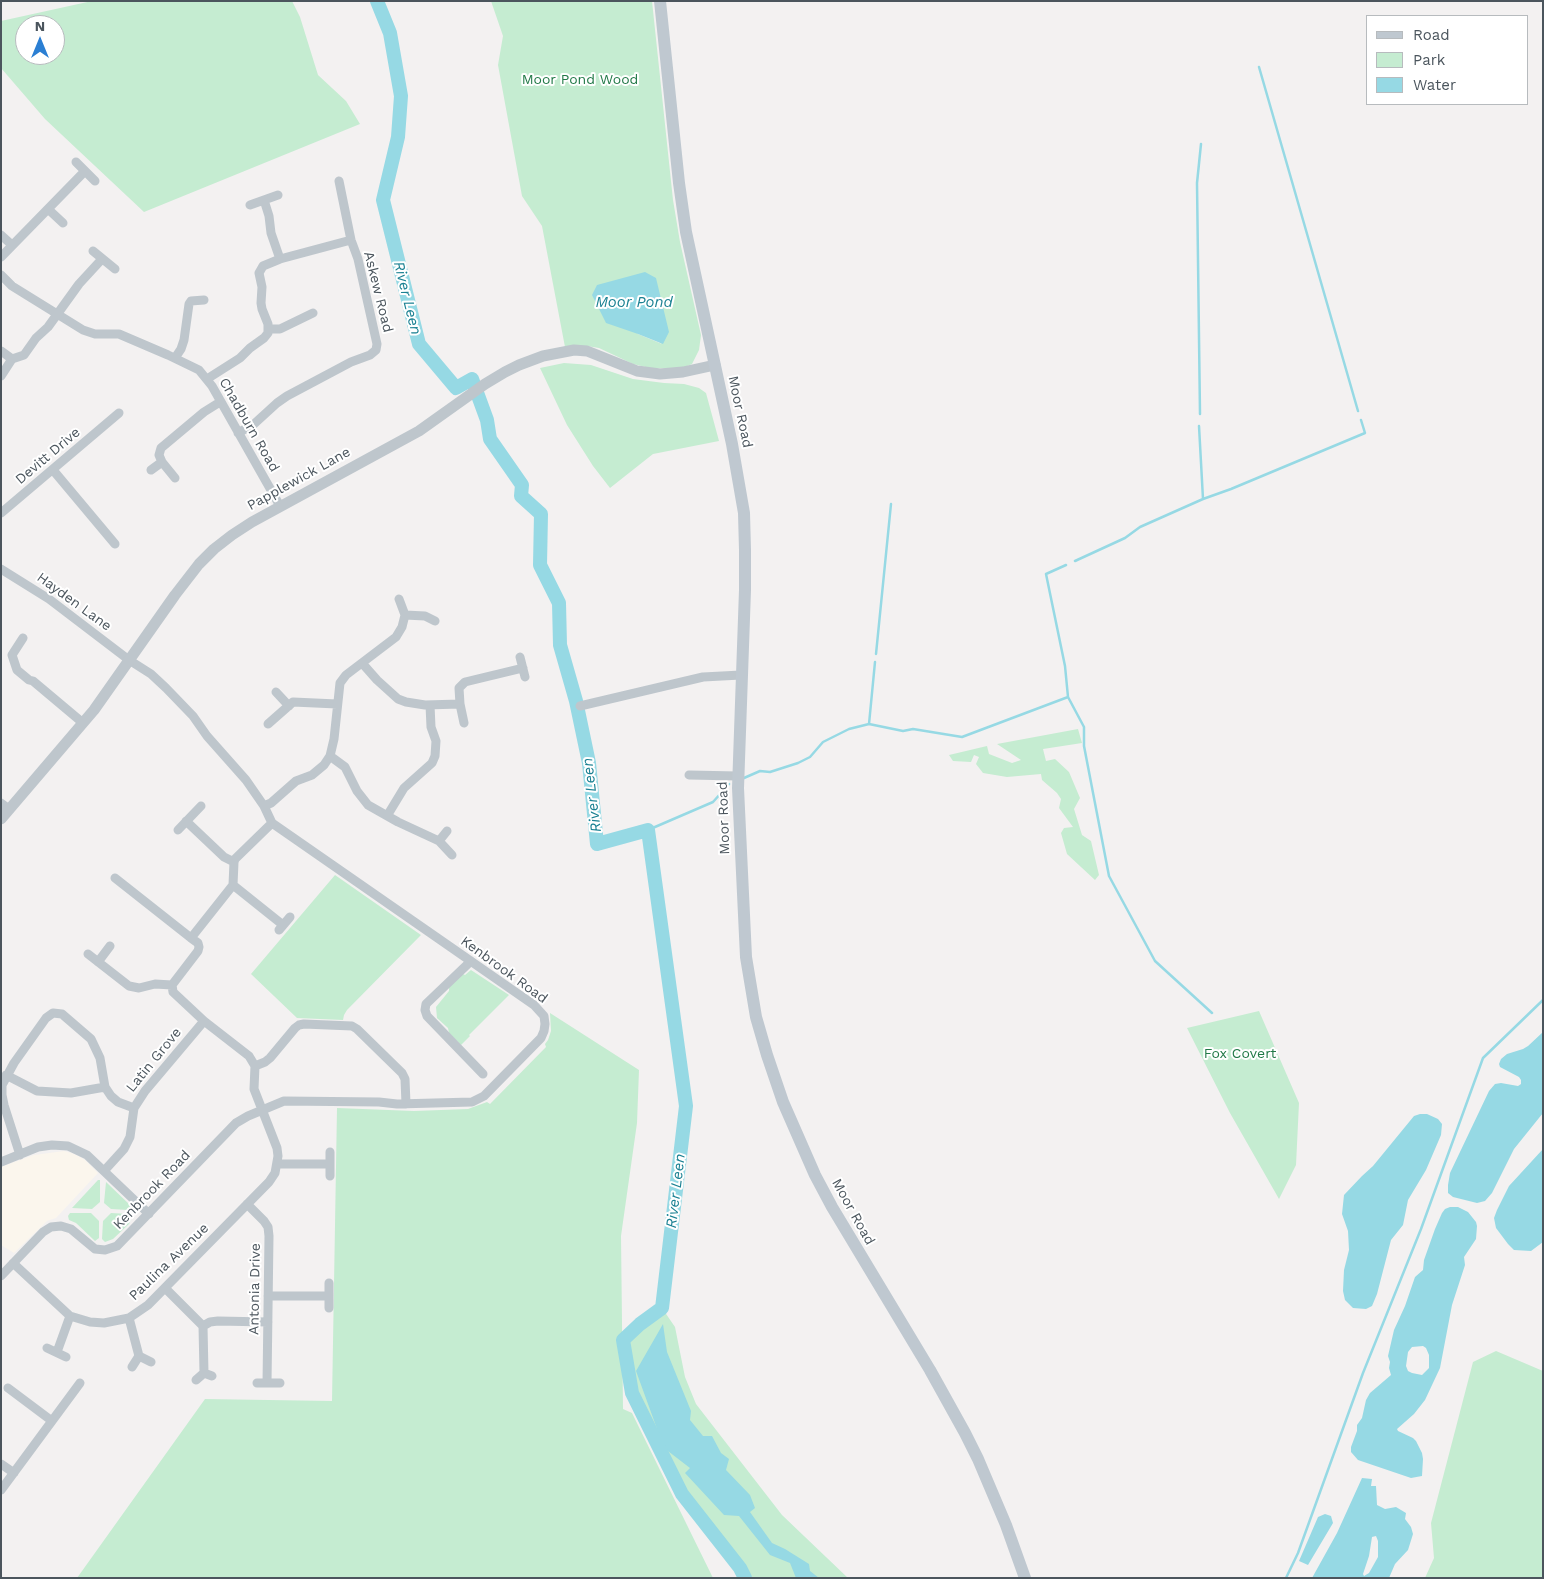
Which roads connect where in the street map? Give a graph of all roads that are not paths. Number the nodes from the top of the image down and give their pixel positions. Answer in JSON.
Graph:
{"nodes":[{"id":1,"x":660,"y":1,"type":"edge"},
{"id":2,"x":76,"y":162,"type":"dead end"},
{"id":3,"x":85,"y":171,"type":"junction"},
{"id":4,"x":95,"y":181,"type":"dead end"},
{"id":5,"x":339,"y":181,"type":"dead end"},
{"id":6,"x":278,"y":195,"type":"dead end"},
{"id":7,"x":264,"y":200,"type":"junction"},
{"id":8,"x":250,"y":205,"type":"dead end"},
{"id":9,"x":48,"y":208,"type":"junction"},
{"id":10,"x":63,"y":223,"type":"dead end"},
{"id":11,"x":1,"y":235,"type":"edge"},
{"id":12,"x":351,"y":240,"type":"junction"},
{"id":13,"x":12,"y":245,"type":"junction"},
{"id":14,"x":93,"y":251,"type":"dead end"},
{"id":15,"x":1,"y":257,"type":"edge"},
{"id":16,"x":102,"y":259,"type":"junction"},
{"id":17,"x":280,"y":259,"type":"junction"},
{"id":18,"x":115,"y":269,"type":"dead end"},
{"id":19,"x":1,"y":275,"type":"edge"},
{"id":20,"x":204,"y":300,"type":"dead end"},
{"id":21,"x":313,"y":313,"type":"dead end"},
{"id":22,"x":56,"y":314,"type":"junction"},
{"id":23,"x":269,"y":329,"type":"junction"},
{"id":24,"x":1,"y":351,"type":"edge"},
{"id":25,"x":175,"y":358,"type":"junction"},
{"id":26,"x":12,"y":359,"type":"junction"},
{"id":27,"x":715,"y":365,"type":"junction"},
{"id":28,"x":1,"y":376,"type":"edge"},
{"id":29,"x":207,"y":379,"type":"junction"},
{"id":30,"x":220,"y":402,"type":"junction"},
{"id":31,"x":113,"y":416,"type":"dead end"},
{"id":32,"x":238,"y":434,"type":"junction"},
{"id":33,"x":162,"y":462,"type":"junction"},
{"id":34,"x":53,"y":470,"type":"junction"},
{"id":35,"x":152,"y":470,"type":"dead end"},
{"id":36,"x":175,"y":478,"type":"dead end"},
{"id":37,"x":280,"y":506,"type":"junction"},
{"id":38,"x":1,"y":514,"type":"edge"},
{"id":39,"x":115,"y":544,"type":"dead end"},
{"id":40,"x":1,"y":569,"type":"edge"},
{"id":41,"x":400,"y":599,"type":"dead end"},
{"id":42,"x":405,"y":616,"type":"junction"},
{"id":43,"x":435,"y":621,"type":"dead end"},
{"id":44,"x":23,"y":638,"type":"dead end"},
{"id":45,"x":520,"y":658,"type":"dead end"},
{"id":46,"x":129,"y":660,"type":"junction"},
{"id":47,"x":362,"y":663,"type":"junction"},
{"id":48,"x":741,"y":674,"type":"junction"},
{"id":49,"x":276,"y":692,"type":"dead end"},
{"id":50,"x":337,"y":704,"type":"junction"},
{"id":51,"x":460,"y":704,"type":"junction"},
{"id":52,"x":430,"y":705,"type":"junction"},
{"id":53,"x":288,"y":706,"type":"junction"},
{"id":54,"x":580,"y":706,"type":"dead end"},
{"id":55,"x":464,"y":723,"type":"dead end"},
{"id":56,"x":82,"y":724,"type":"junction"},
{"id":57,"x":268,"y":724,"type":"dead end"},
{"id":58,"x":330,"y":756,"type":"junction"},
{"id":59,"x":689,"y":775,"type":"dead end"},
{"id":60,"x":738,"y":776,"type":"junction"},
{"id":61,"x":5,"y":806,"type":"edge"},
{"id":62,"x":201,"y":806,"type":"dead end"},
{"id":63,"x":264,"y":806,"type":"junction"},
{"id":64,"x":387,"y":816,"type":"junction"},
{"id":65,"x":1,"y":819,"type":"edge"},
{"id":66,"x":186,"y":821,"type":"junction"},
{"id":67,"x":272,"y":823,"type":"junction"},
{"id":68,"x":178,"y":830,"type":"dead end"},
{"id":69,"x":447,"y":832,"type":"dead end"},
{"id":70,"x":439,"y":841,"type":"junction"},
{"id":71,"x":452,"y":855,"type":"dead end"},
{"id":72,"x":234,"y":862,"type":"junction"},
{"id":73,"x":115,"y":878,"type":"dead end"},
{"id":74,"x":233,"y":885,"type":"junction"},
{"id":75,"x":290,"y":917,"type":"dead end"},
{"id":76,"x":191,"y":938,"type":"junction"},
{"id":77,"x":110,"y":946,"type":"dead end"},
{"id":78,"x":88,"y":954,"type":"dead end"},
{"id":79,"x":471,"y":961,"type":"junction"},
{"id":80,"x":98,"y":962,"type":"junction"},
{"id":81,"x":172,"y":985,"type":"junction"},
{"id":82,"x":204,"y":1021,"type":"junction"},
{"id":83,"x":255,"y":1066,"type":"junction"},
{"id":84,"x":484,"y":1074,"type":"dead end"},
{"id":85,"x":6,"y":1075,"type":"junction"},
{"id":86,"x":105,"y":1087,"type":"junction"},
{"id":87,"x":406,"y":1104,"type":"junction"},
{"id":88,"x":134,"y":1108,"type":"junction"},
{"id":89,"x":261,"y":1110,"type":"junction"},
{"id":90,"x":330,"y":1152,"type":"dead end"},
{"id":91,"x":20,"y":1154,"type":"junction"},
{"id":92,"x":1,"y":1162,"type":"edge"},
{"id":93,"x":278,"y":1164,"type":"junction"},
{"id":94,"x":330,"y":1164,"type":"junction"},
{"id":95,"x":104,"y":1171,"type":"junction"},
{"id":96,"x":330,"y":1176,"type":"dead end"},
{"id":97,"x":247,"y":1204,"type":"junction"},
{"id":98,"x":149,"y":1214,"type":"junction"},
{"id":99,"x":13,"y":1263,"type":"junction"},
{"id":100,"x":1,"y":1276,"type":"edge"},
{"id":101,"x":329,"y":1283,"type":"dead end"},
{"id":102,"x":164,"y":1288,"type":"junction"},
{"id":103,"x":268,"y":1296,"type":"junction"},
{"id":104,"x":329,"y":1296,"type":"junction"},
{"id":105,"x":329,"y":1308,"type":"dead end"},
{"id":106,"x":70,"y":1316,"type":"junction"},
{"id":107,"x":129,"y":1318,"type":"junction"},
{"id":108,"x":268,"y":1322,"type":"junction"},
{"id":109,"x":202,"y":1326,"type":"junction"},
{"id":110,"x":47,"y":1348,"type":"dead end"},
{"id":111,"x":57,"y":1352,"type":"junction"},
{"id":112,"x":139,"y":1356,"type":"junction"},
{"id":113,"x":66,"y":1357,"type":"dead end"},
{"id":114,"x":151,"y":1362,"type":"dead end"},
{"id":115,"x":132,"y":1366,"type":"dead end"},
{"id":116,"x":196,"y":1380,"type":"dead end"},
{"id":117,"x":80,"y":1383,"type":"dead end"},
{"id":118,"x":257,"y":1383,"type":"dead end"},
{"id":119,"x":267,"y":1383,"type":"junction"},
{"id":120,"x":280,"y":1384,"type":"dead end"},
{"id":121,"x":8,"y":1388,"type":"dead end"},
{"id":122,"x":52,"y":1421,"type":"junction"},
{"id":123,"x":1,"y":1464,"type":"edge"},
{"id":124,"x":14,"y":1473,"type":"junction"},
{"id":125,"x":1,"y":1490,"type":"edge"},
{"id":126,"x":1024,"y":1578,"type":"edge"}],
"edges":[{"from":1,"to":27,"type":"main road","name":"Moor Road"},
{"from":2,"to":3,"type":"street"},
{"from":3,"to":4,"type":"street"},
{"from":3,"to":9,"type":"street"},
{"from":5,"to":12,"type":"street","name":"Askew Road"},
{"from":6,"to":7,"type":"street"},
{"from":7,"to":8,"type":"street"},
{"from":7,"to":17,"type":"street"},
{"from":9,"to":10,"type":"street"},
{"from":9,"to":13,"type":"street"},
{"from":11,"to":13,"type":"street"},
{"from":12,"to":17,"type":"street"},
{"from":12,"to":32,"type":"street","name":"Askew Road"},
{"from":13,"to":15,"type":"street"},
{"from":14,"to":16,"type":"street"},
{"from":16,"to":18,"type":"street"},
{"from":16,"to":22,"type":"street"},
{"from":17,"to":23,"type":"street"},
{"from":19,"to":22,"type":"street","name":"Chadburn Road"},
{"from":20,"to":25,"type":"street"},
{"from":21,"to":23,"type":"street"},
{"from":22,"to":25,"type":"street","name":"Chadburn Road"},
{"from":22,"to":26,"type":"street"},
{"from":23,"to":29,"type":"street"},
{"from":24,"to":26,"type":"street"},
{"from":25,"to":29,"type":"street","name":"Chadburn Road"},
{"from":26,"to":28,"type":"street"},
{"from":27,"to":37,"type":"street","name":"Papplewick Lane"},
{"from":27,"to":48,"type":"main road","name":"Moor Road"},
{"from":29,"to":30,"type":"street","name":"Chadburn Road"},
{"from":30,"to":32,"type":"street","name":"Chadburn Road"},
{"from":30,"to":33,"type":"street"},
{"from":31,"to":34,"type":"street","name":"Devitt Drive"},
{"from":32,"to":37,"type":"street","name":"Chadburn Road"},
{"from":33,"to":35,"type":"street"},
{"from":33,"to":36,"type":"street"},
{"from":34,"to":38,"type":"street","name":"Devitt Drive"},
{"from":34,"to":39,"type":"street"},
{"from":37,"to":46,"type":"street","name":"Papplewick Lane"},
{"from":40,"to":46,"type":"street","name":"Hayden Lane"},
{"from":41,"to":42,"type":"street"},
{"from":42,"to":43,"type":"street"},
{"from":42,"to":47,"type":"street"},
{"from":44,"to":56,"type":"street"},
{"from":45,"to":51,"type":"street"},
{"from":46,"to":56,"type":"street","name":"Papplewick Lane"},
{"from":46,"to":63,"type":"street"},
{"from":47,"to":50,"type":"street"},
{"from":47,"to":52,"type":"street"},
{"from":48,"to":54,"type":"street"},
{"from":48,"to":60,"type":"main road","name":"Moor Road"},
{"from":49,"to":53,"type":"street"},
{"from":50,"to":53,"type":"street"},
{"from":50,"to":58,"type":"street"},
{"from":51,"to":52,"type":"street"},
{"from":51,"to":55,"type":"street"},
{"from":52,"to":64,"type":"street"},
{"from":53,"to":57,"type":"street"},
{"from":56,"to":61,"type":"street","name":"Papplewick Lane"},
{"from":58,"to":63,"type":"street"},
{"from":58,"to":64,"type":"street"},
{"from":59,"to":60,"type":"street"},
{"from":60,"to":126,"type":"main road","name":"Moor Road"},
{"from":61,"to":65,"type":"street","name":"Papplewick Lane"},
{"from":62,"to":66,"type":"street"},
{"from":63,"to":67,"type":"street"},
{"from":64,"to":70,"type":"street"},
{"from":66,"to":68,"type":"street"},
{"from":66,"to":72,"type":"street"},
{"from":67,"to":72,"type":"street"},
{"from":67,"to":79,"type":"street","name":"Kenbrook Road"},
{"from":69,"to":70,"type":"street"},
{"from":70,"to":71,"type":"street"},
{"from":72,"to":74,"type":"street"},
{"from":73,"to":76,"type":"street"},
{"from":74,"to":75,"type":"street"},
{"from":74,"to":76,"type":"street"},
{"from":76,"to":81,"type":"street"},
{"from":77,"to":80,"type":"street"},
{"from":78,"to":80,"type":"street"},
{"from":79,"to":84,"type":"street"},
{"from":79,"to":87,"type":"street","name":"Kenbrook Road"},
{"from":80,"to":81,"type":"street"},
{"from":81,"to":82,"type":"street"},
{"from":82,"to":83,"type":"street"},
{"from":82,"to":88,"type":"street","name":"Latin Grove"},
{"from":83,"to":87,"type":"street"},
{"from":83,"to":89,"type":"street"},
{"from":85,"to":86,"type":"street"},
{"from":85,"to":86,"type":"street"},
{"from":85,"to":91,"type":"street"},
{"from":86,"to":88,"type":"street"},
{"from":87,"to":89,"type":"street","name":"Kenbrook Road"},
{"from":88,"to":95,"type":"street","name":"Latin Grove"},
{"from":89,"to":93,"type":"street"},
{"from":89,"to":98,"type":"street","name":"Kenbrook Road"},
{"from":90,"to":94,"type":"street"},
{"from":91,"to":92,"type":"street"},
{"from":91,"to":95,"type":"street"},
{"from":93,"to":94,"type":"street"},
{"from":93,"to":97,"type":"street","name":"Paulina Avenue"},
{"from":94,"to":96,"type":"street"},
{"from":95,"to":98,"type":"street"},
{"from":97,"to":102,"type":"street","name":"Paulina Avenue"},
{"from":97,"to":103,"type":"street","name":"Antonia Drive"},
{"from":98,"to":99,"type":"street","name":"Kenbrook Road"},
{"from":99,"to":100,"type":"street","name":"Kenbrook Road"},
{"from":99,"to":106,"type":"street","name":"Paulina Avenue"},
{"from":101,"to":104,"type":"street"},
{"from":102,"to":107,"type":"street","name":"Paulina Avenue"},
{"from":102,"to":109,"type":"street"},
{"from":103,"to":104,"type":"street"},
{"from":103,"to":108,"type":"street","name":"Antonia Drive"},
{"from":104,"to":105,"type":"street"},
{"from":106,"to":107,"type":"street","name":"Paulina Avenue"},
{"from":106,"to":111,"type":"street"},
{"from":107,"to":112,"type":"street"},
{"from":108,"to":109,"type":"street"},
{"from":108,"to":119,"type":"street","name":"Antonia Drive"},
{"from":109,"to":116,"type":"street"},
{"from":110,"to":111,"type":"street"},
{"from":111,"to":113,"type":"street"},
{"from":112,"to":114,"type":"street"},
{"from":112,"to":115,"type":"street"},
{"from":117,"to":122,"type":"street"},
{"from":118,"to":119,"type":"street"},
{"from":119,"to":120,"type":"street"},
{"from":121,"to":122,"type":"street"},
{"from":122,"to":124,"type":"street"},
{"from":123,"to":124,"type":"street"},
{"from":124,"to":125,"type":"street"}]}
